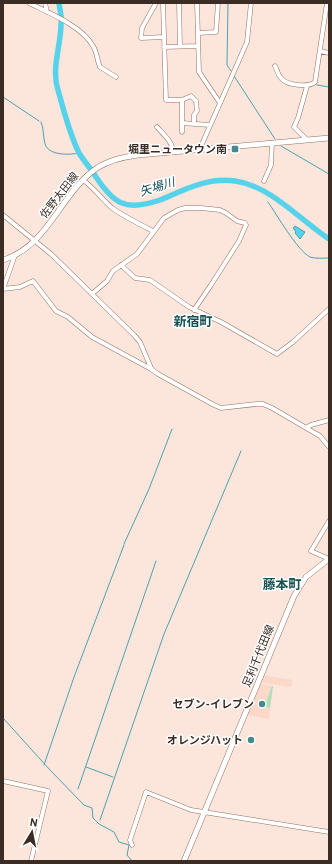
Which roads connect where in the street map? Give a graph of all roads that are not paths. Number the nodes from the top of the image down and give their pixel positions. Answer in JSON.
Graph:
{"nodes":[{"id":1,"x":29,"y":3,"type":"edge"},
{"id":2,"x":45,"y":3,"type":"edge"},
{"id":3,"x":156,"y":3,"type":"edge"},
{"id":4,"x":163,"y":3,"type":"edge"},
{"id":5,"x":179,"y":3,"type":"edge"},
{"id":6,"x":197,"y":3,"type":"edge"},
{"id":7,"x":218,"y":3,"type":"edge"},
{"id":8,"x":251,"y":3,"type":"edge"},
{"id":9,"x":328,"y":3,"type":"edge"},
{"id":10,"x":47,"y":12,"type":"junction"},
{"id":11,"x":198,"y":32,"type":"junction"},
{"id":12,"x":164,"y":37,"type":"junction"},
{"id":13,"x":180,"y":46,"type":"junction"},
{"id":14,"x":198,"y":46,"type":"junction"},
{"id":15,"x":164,"y":47,"type":"junction"},
{"id":16,"x":320,"y":51,"type":"junction"},
{"id":17,"x":329,"y":53,"type":"edge"},
{"id":18,"x":275,"y":66,"type":"dead end"},
{"id":19,"x":116,"y":77,"type":"dead end"},
{"id":20,"x":307,"y":86,"type":"junction"},
{"id":21,"x":182,"y":100,"type":"junction"},
{"id":22,"x":220,"y":103,"type":"junction"},
{"id":23,"x":182,"y":123,"type":"junction"},
{"id":24,"x":194,"y":124,"type":"junction"},
{"id":25,"x":210,"y":125,"type":"junction"},
{"id":26,"x":157,"y":127,"type":"dead end"},
{"id":27,"x":182,"y":132,"type":"dead end"},
{"id":28,"x":329,"y":138,"type":"edge"},
{"id":29,"x":307,"y":140,"type":"junction"},
{"id":30,"x":272,"y":143,"type":"junction"},
{"id":31,"x":202,"y":149,"type":"junction"},
{"id":32,"x":173,"y":152,"type":"junction"},
{"id":33,"x":83,"y":180,"type":"junction"},
{"id":34,"x":264,"y":181,"type":"dead end"},
{"id":35,"x":3,"y":215,"type":"edge"},
{"id":36,"x":153,"y":231,"type":"junction"},
{"id":37,"x":35,"y":241,"type":"junction"},
{"id":38,"x":15,"y":255,"type":"junction"},
{"id":39,"x":3,"y":260,"type":"edge"},
{"id":40,"x":121,"y":266,"type":"junction"},
{"id":41,"x":93,"y":293,"type":"junction"},
{"id":42,"x":329,"y":309,"type":"edge"},
{"id":43,"x":194,"y":310,"type":"junction"},
{"id":44,"x":151,"y":368,"type":"junction"},
{"id":45,"x":329,"y":420,"type":"edge"},
{"id":46,"x":306,"y":428,"type":"junction"},
{"id":47,"x":329,"y":447,"type":"edge"},
{"id":48,"x":329,"y":521,"type":"edge"},
{"id":49,"x":329,"y":559,"type":"edge"},
{"id":50,"x":3,"y":782,"type":"edge"},
{"id":51,"x":204,"y":813,"type":"junction"},
{"id":52,"x":329,"y":832,"type":"edge"},
{"id":53,"x":132,"y":845,"type":"dead end"},
{"id":54,"x":31,"y":861,"type":"edge"},
{"id":55,"x":184,"y":861,"type":"edge"}],
"edges":[{"from":1,"to":10,"type":"street"},
{"from":2,"to":10,"type":"street"},
{"from":3,"to":12,"type":"street"},
{"from":4,"to":12,"type":"street"},
{"from":5,"to":13,"type":"street"},
{"from":6,"to":11,"type":"street"},
{"from":7,"to":11,"type":"street"},
{"from":8,"to":22,"type":"street"},
{"from":9,"to":16,"type":"street"},
{"from":10,"to":19,"type":"street"},
{"from":11,"to":14,"type":"street"},
{"from":12,"to":15,"type":"street"},
{"from":13,"to":14,"type":"street"},
{"from":13,"to":15,"type":"street"},
{"from":14,"to":22,"type":"street"},
{"from":15,"to":21,"type":"street"},
{"from":16,"to":17,"type":"street"},
{"from":16,"to":20,"type":"street"},
{"from":18,"to":20,"type":"street"},
{"from":20,"to":29,"type":"street"},
{"from":21,"to":23,"type":"street"},
{"from":21,"to":24,"type":"street"},
{"from":22,"to":25,"type":"street"},
{"from":23,"to":24,"type":"street"},
{"from":23,"to":27,"type":"street"},
{"from":24,"to":25,"type":"street"},
{"from":25,"to":31,"type":"street"},
{"from":26,"to":32,"type":"street"},
{"from":28,"to":29,"type":"main road","name":"佐野太田線"},
{"from":29,"to":30,"type":"main road","name":"佐野太田線"},
{"from":30,"to":31,"type":"main road","name":"佐野太田線"},
{"from":30,"to":34,"type":"street"},
{"from":31,"to":32,"type":"main road","name":"佐野太田線"},
{"from":32,"to":33,"type":"main road","name":"佐野太田線"},
{"from":33,"to":36,"type":"street"},
{"from":33,"to":37,"type":"main road","name":"佐野太田線"},
{"from":35,"to":37,"type":"street"},
{"from":36,"to":40,"type":"street"},
{"from":36,"to":43,"type":"street"},
{"from":37,"to":38,"type":"main road","name":"佐野太田線"},
{"from":37,"to":41,"type":"street"},
{"from":38,"to":39,"type":"main road","name":"佐野太田線"},
{"from":38,"to":44,"type":"street"},
{"from":40,"to":41,"type":"street"},
{"from":40,"to":43,"type":"street"},
{"from":41,"to":44,"type":"street"},
{"from":42,"to":43,"type":"street"},
{"from":44,"to":46,"type":"street"},
{"from":45,"to":46,"type":"street"},
{"from":46,"to":47,"type":"street"},
{"from":48,"to":49,"type":"street"},
{"from":49,"to":51,"type":"main road","name":"足利千代田線"},
{"from":50,"to":54,"type":"street"},
{"from":51,"to":52,"type":"street"},
{"from":51,"to":53,"type":"street"},
{"from":51,"to":55,"type":"main road","name":"足利千代田線"}]}
